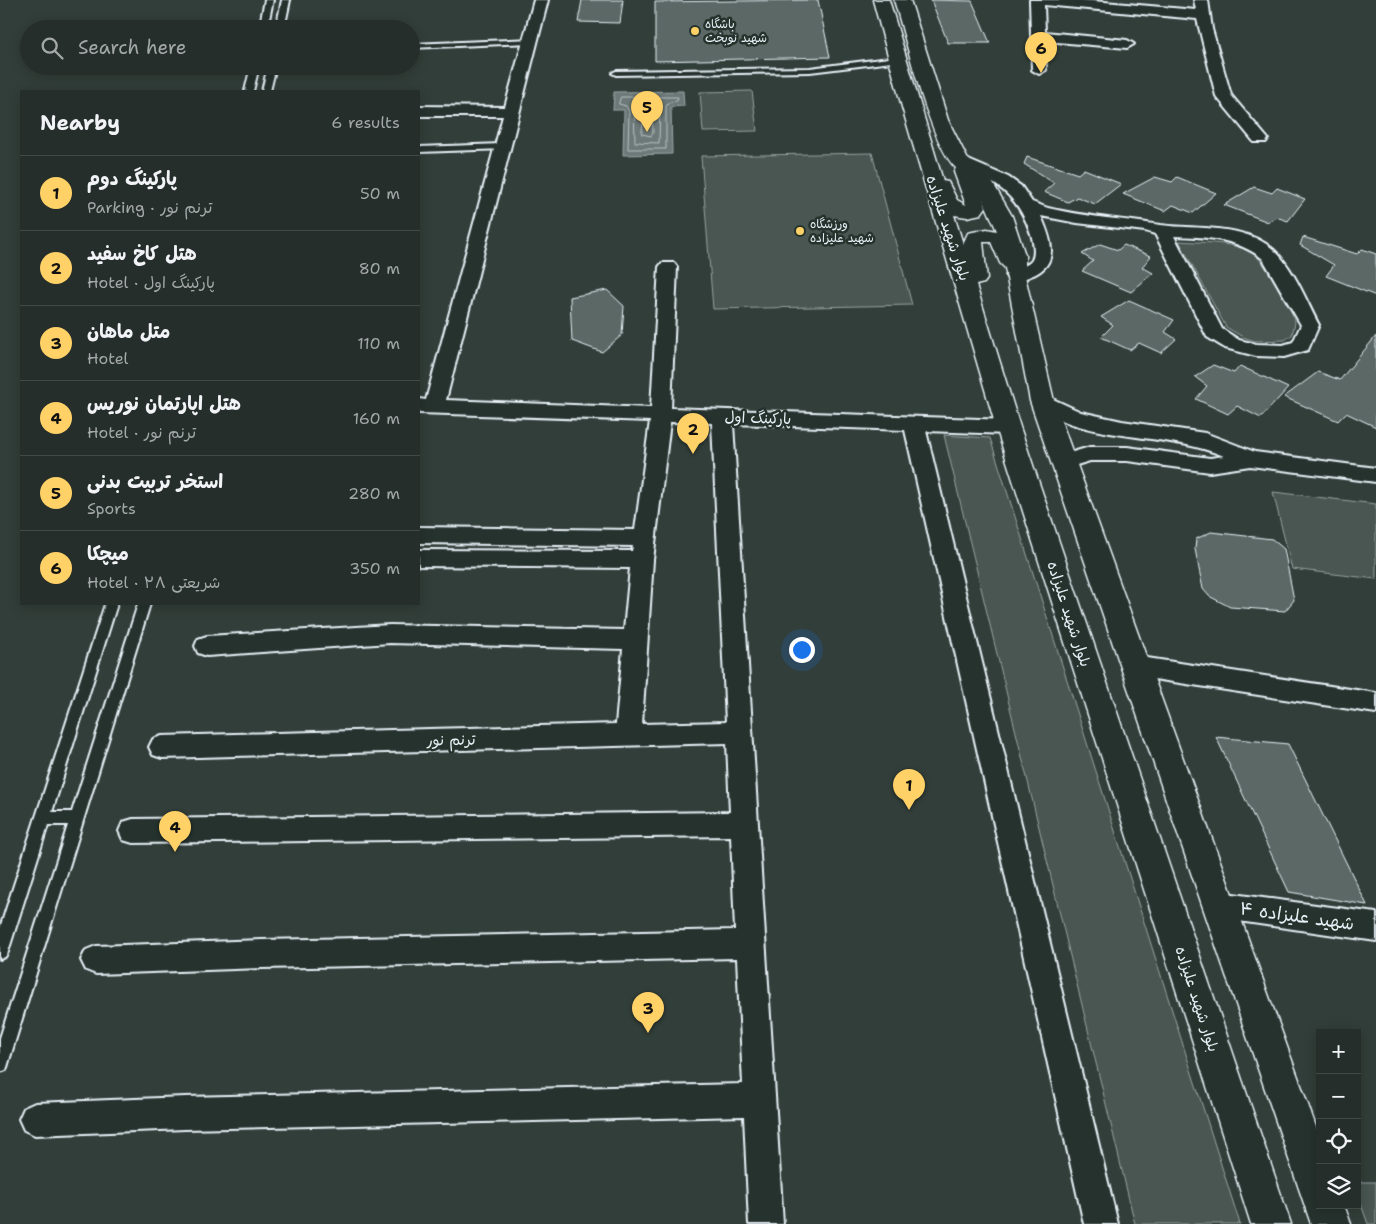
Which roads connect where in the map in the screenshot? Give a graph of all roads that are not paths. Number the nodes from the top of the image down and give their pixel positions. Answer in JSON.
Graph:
{"nodes":[{"id":1,"x":269,"y":0,"type":"edge"},
{"id":2,"x":286,"y":0,"type":"edge"},
{"id":3,"x":541,"y":0,"type":"edge"},
{"id":4,"x":881,"y":0,"type":"edge"},
{"id":5,"x":902,"y":0,"type":"edge"},
{"id":6,"x":1037,"y":0,"type":"edge"},
{"id":7,"x":1202,"y":7,"type":"edge"},
{"id":8,"x":265,"y":20,"type":"edge"},
{"id":9,"x":282,"y":20,"type":"edge"},
{"id":10,"x":1038,"y":36,"type":"junction"},
{"id":11,"x":530,"y":41,"type":"junction"},
{"id":12,"x":1127,"y":44,"type":"dead end"},
{"id":13,"x":420,"y":46,"type":"edge"},
{"id":14,"x":896,"y":59,"type":"junction"},
{"id":15,"x":1039,"y":70,"type":"dead end"},
{"id":16,"x":616,"y":73,"type":"dead end"},
{"id":17,"x":253,"y":75,"type":"edge"},
{"id":18,"x":270,"y":75,"type":"edge"},
{"id":19,"x":249,"y":90,"type":"edge"},
{"id":20,"x":266,"y":90,"type":"edge"},
{"id":21,"x":420,"y":111,"type":"edge"},
{"id":22,"x":512,"y":112,"type":"junction"},
{"id":23,"x":1260,"y":139,"type":"dead end"},
{"id":24,"x":502,"y":147,"type":"junction"},
{"id":25,"x":420,"y":150,"type":"edge"},
{"id":26,"x":923,"y":152,"type":"junction"},
{"id":27,"x":959,"y":161,"type":"junction"},
{"id":28,"x":1027,"y":206,"type":"junction"},
{"id":29,"x":1162,"y":230,"type":"junction"},
{"id":30,"x":1042,"y":242,"type":"junction"},
{"id":31,"x":668,"y":267,"type":"dead end"},
{"id":32,"x":1015,"y":276,"type":"junction"},
{"id":33,"x":974,"y":308,"type":"junction"},
{"id":34,"x":1042,"y":401,"type":"junction"},
{"id":35,"x":426,"y":406,"type":"edge"},
{"id":36,"x":661,"y":415,"type":"junction"},
{"id":37,"x":722,"y":417,"type":"junction"},
{"id":38,"x":914,"y":424,"type":"junction"},
{"id":39,"x":1008,"y":427,"type":"junction"},
{"id":40,"x":1252,"y":459,"type":"junction"},
{"id":41,"x":1063,"y":462,"type":"junction"},
{"id":42,"x":1376,"y":475,"type":"edge"},
{"id":43,"x":420,"y":535,"type":"edge"},
{"id":44,"x":645,"y":538,"type":"junction"},
{"id":45,"x":420,"y":558,"type":"edge"},
{"id":46,"x":642,"y":560,"type":"junction"},
{"id":47,"x":111,"y":605,"type":"edge"},
{"id":48,"x":144,"y":605,"type":"edge"},
{"id":49,"x":636,"y":640,"type":"junction"},
{"id":50,"x":207,"y":646,"type":"dead end"},
{"id":51,"x":1134,"y":666,"type":"junction"},
{"id":52,"x":1376,"y":702,"type":"edge"},
{"id":53,"x":740,"y":732,"type":"junction"},
{"id":54,"x":628,"y":735,"type":"junction"},
{"id":55,"x":162,"y":747,"type":"dead end"},
{"id":56,"x":77,"y":818,"type":"junction"},
{"id":57,"x":42,"y":819,"type":"junction"},
{"id":58,"x":745,"y":824,"type":"junction"},
{"id":59,"x":133,"y":831,"type":"dead end"},
{"id":60,"x":1218,"y":905,"type":"junction"},
{"id":61,"x":1376,"y":927,"type":"edge"},
{"id":62,"x":751,"y":944,"type":"junction"},
{"id":63,"x":0,"y":952,"type":"edge"},
{"id":64,"x":96,"y":960,"type":"dead end"},
{"id":65,"x":0,"y":1064,"type":"edge"},
{"id":66,"x":759,"y":1100,"type":"junction"},
{"id":67,"x":35,"y":1119,"type":"dead end"},
{"id":68,"x":1316,"y":1182,"type":"edge"},
{"id":69,"x":1325,"y":1209,"type":"edge"},
{"id":70,"x":766,"y":1224,"type":"edge"},
{"id":71,"x":1101,"y":1224,"type":"edge"},
{"id":72,"x":1271,"y":1224,"type":"edge"},
{"id":73,"x":1331,"y":1224,"type":"edge"}],
"edges":[{"from":1,"to":8,"type":"lane"},
{"from":2,"to":9,"type":"lane"},
{"from":3,"to":11,"type":"street"},
{"from":4,"to":14,"type":"main road","name":"بلوار شهید علیزاده"},
{"from":5,"to":27,"type":"main road"},
{"from":6,"to":7,"type":"street"},
{"from":6,"to":10,"type":"street"},
{"from":7,"to":23,"type":"street"},
{"from":10,"to":12,"type":"street"},
{"from":10,"to":15,"type":"street"},
{"from":11,"to":13,"type":"lane"},
{"from":11,"to":22,"type":"street"},
{"from":14,"to":16,"type":"lane"},
{"from":14,"to":26,"type":"main road","name":"بلوار شهید علیزاده"},
{"from":17,"to":19,"type":"lane"},
{"from":18,"to":20,"type":"lane"},
{"from":21,"to":22,"type":"street"},
{"from":22,"to":24,"type":"street"},
{"from":24,"to":25,"type":"lane"},
{"from":24,"to":35,"type":"street"},
{"from":26,"to":27,"type":"main road"},
{"from":26,"to":33,"type":"main road","name":"بلوار شهید علیزاده"},
{"from":27,"to":28,"type":"street"},
{"from":27,"to":32,"type":"main road"},
{"from":28,"to":29,"type":"street"},
{"from":28,"to":30,"type":"street"},
{"from":29,"to":29,"type":"street"},
{"from":29,"to":30,"type":"street"},
{"from":30,"to":32,"type":"street"},
{"from":31,"to":36,"type":"street"},
{"from":32,"to":33,"type":"main road"},
{"from":32,"to":34,"type":"main road"},
{"from":33,"to":39,"type":"main road","name":"بلوار شهید علیزاده"},
{"from":34,"to":40,"type":"street"},
{"from":34,"to":41,"type":"main road"},
{"from":35,"to":36,"type":"street","name":"پارکینگ اول"},
{"from":36,"to":37,"type":"street","name":"پارکینگ اول"},
{"from":36,"to":44,"type":"street"},
{"from":37,"to":38,"type":"street","name":"پارکینگ اول"},
{"from":37,"to":53,"type":"street"},
{"from":38,"to":39,"type":"street","name":"پارکینگ اول"},
{"from":38,"to":71,"type":"street"},
{"from":39,"to":72,"type":"main road","name":"بلوار شهید علیزاده"},
{"from":40,"to":41,"type":"street"},
{"from":40,"to":42,"type":"street"},
{"from":41,"to":51,"type":"main road"},
{"from":43,"to":44,"type":"street"},
{"from":44,"to":46,"type":"street"},
{"from":45,"to":46,"type":"street"},
{"from":46,"to":49,"type":"street"},
{"from":47,"to":57,"type":"lane"},
{"from":48,"to":56,"type":"lane"},
{"from":49,"to":50,"type":"street"},
{"from":49,"to":54,"type":"street"},
{"from":51,"to":52,"type":"street"},
{"from":51,"to":60,"type":"main road"},
{"from":53,"to":54,"type":"street","name":"ترنم نور"},
{"from":53,"to":58,"type":"street"},
{"from":54,"to":55,"type":"street","name":"ترنم نور"},
{"from":56,"to":57,"type":"lane"},
{"from":56,"to":65,"type":"lane"},
{"from":57,"to":63,"type":"lane"},
{"from":58,"to":59,"type":"street"},
{"from":58,"to":62,"type":"street"},
{"from":60,"to":61,"type":"street","name":"شهید علیزاده ۴"},
{"from":60,"to":68,"type":"main road"},
{"from":62,"to":64,"type":"street"},
{"from":62,"to":66,"type":"street"},
{"from":66,"to":67,"type":"street"},
{"from":66,"to":70,"type":"street"},
{"from":69,"to":73,"type":"main road"}]}
